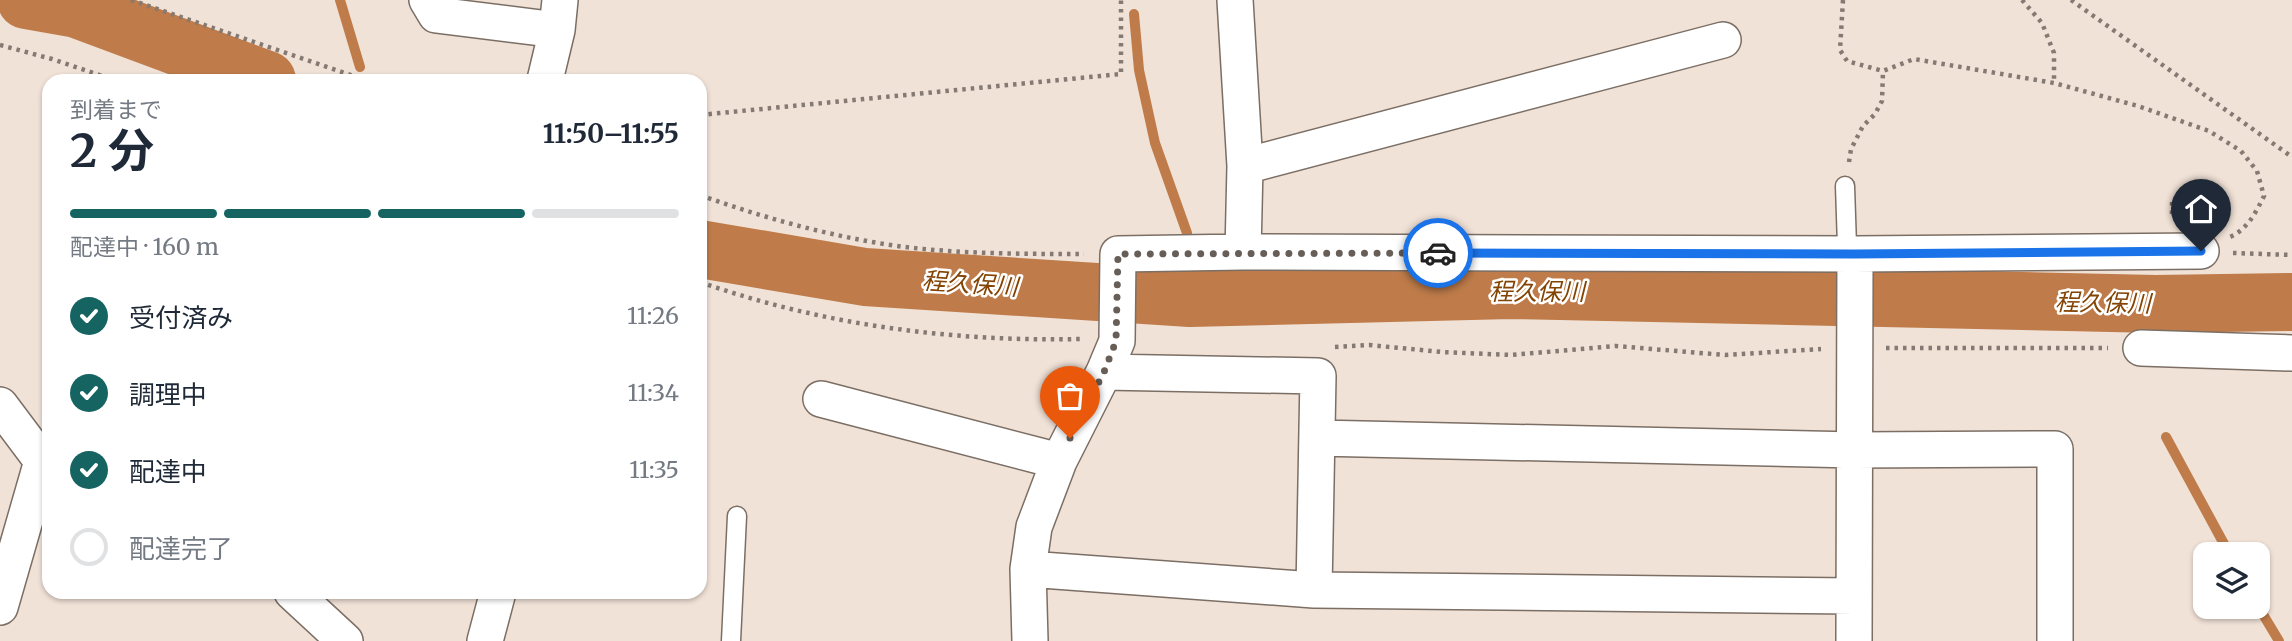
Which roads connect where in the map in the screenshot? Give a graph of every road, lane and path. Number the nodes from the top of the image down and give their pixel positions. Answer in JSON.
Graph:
{"nodes":[{"id":1,"x":131,"y":0,"type":"edge"},
{"id":2,"x":427,"y":0,"type":"edge"},
{"id":3,"x":1121,"y":0,"type":"edge"},
{"id":4,"x":1235,"y":0,"type":"edge"},
{"id":5,"x":1843,"y":0,"type":"edge"},
{"id":6,"x":2022,"y":0,"type":"edge"},
{"id":7,"x":2071,"y":0,"type":"edge"},
{"id":8,"x":558,"y":15,"type":"edge"},
{"id":9,"x":1723,"y":40,"type":"dead end"},
{"id":10,"x":0,"y":45,"type":"edge"},
{"id":11,"x":1883,"y":71,"type":"junction"},
{"id":12,"x":96,"y":74,"type":"edge"},
{"id":13,"x":347,"y":74,"type":"edge"},
{"id":14,"x":546,"y":74,"type":"edge"},
{"id":15,"x":2054,"y":83,"type":"junction"},
{"id":16,"x":707,"y":114,"type":"edge"},
{"id":17,"x":2292,"y":157,"type":"edge"},
{"id":18,"x":1245,"y":166,"type":"junction"},
{"id":19,"x":1845,"y":186,"type":"joint"},
{"id":20,"x":707,"y":198,"type":"edge"},
{"id":21,"x":2201,"y":251,"type":"junction"},
{"id":22,"x":1243,"y":252,"type":"junction"},
{"id":23,"x":2292,"y":255,"type":"edge"},
{"id":24,"x":1117,"y":258,"type":"junction"},
{"id":25,"x":1855,"y":260,"type":"junction"},
{"id":26,"x":1856,"y":342,"type":"junction"},
{"id":27,"x":2141,"y":348,"type":"joint"},
{"id":28,"x":2292,"y":353,"type":"edge"},
{"id":29,"x":1110,"y":357,"type":"junction"},
{"id":30,"x":821,"y":399,"type":"dead end"},
{"id":31,"x":0,"y":405,"type":"edge"},
{"id":32,"x":1318,"y":438,"type":"junction"},
{"id":33,"x":1855,"y":450,"type":"junction"},
{"id":34,"x":42,"y":458,"type":"edge"},
{"id":35,"x":1059,"y":461,"type":"junction"},
{"id":36,"x":42,"y":476,"type":"edge"},
{"id":37,"x":737,"y":516,"type":"dead end"},
{"id":38,"x":1028,"y":569,"type":"junction"},
{"id":39,"x":1314,"y":590,"type":"junction"},
{"id":40,"x":1854,"y":596,"type":"junction"},
{"id":41,"x":300,"y":599,"type":"edge"},
{"id":42,"x":496,"y":599,"type":"edge"},
{"id":43,"x":0,"y":607,"type":"edge"},
{"id":44,"x":345,"y":641,"type":"edge"},
{"id":45,"x":485,"y":641,"type":"edge"},
{"id":46,"x":731,"y":641,"type":"edge"},
{"id":47,"x":1030,"y":641,"type":"edge"},
{"id":48,"x":1854,"y":641,"type":"edge"},
{"id":49,"x":2055,"y":641,"type":"edge"}],
"edges":[{"from":1,"to":13,"type":"path"},
{"from":2,"to":8,"type":"street"},
{"from":3,"to":16,"type":"path"},
{"from":4,"to":18,"type":"street"},
{"from":5,"to":11,"type":"path"},
{"from":6,"to":15,"type":"path"},
{"from":7,"to":17,"type":"path"},
{"from":8,"to":14,"type":"street"},
{"from":9,"to":18,"type":"street"},
{"from":10,"to":12,"type":"path"},
{"from":11,"to":15,"type":"path"},
{"from":11,"to":19,"type":"path"},
{"from":15,"to":21,"type":"path"},
{"from":18,"to":22,"type":"street"},
{"from":19,"to":25,"type":"lane"},
{"from":20,"to":24,"type":"path"},
{"from":21,"to":23,"type":"path"},
{"from":21,"to":25,"type":"street"},
{"from":22,"to":24,"type":"street"},
{"from":22,"to":25,"type":"street"},
{"from":24,"to":29,"type":"street"},
{"from":25,"to":26,"type":"street"},
{"from":26,"to":27,"type":"path"},
{"from":26,"to":33,"type":"street"},
{"from":27,"to":28,"type":"street"},
{"from":29,"to":32,"type":"street"},
{"from":29,"to":35,"type":"street"},
{"from":30,"to":35,"type":"street"},
{"from":31,"to":34,"type":"street"},
{"from":32,"to":33,"type":"street"},
{"from":32,"to":39,"type":"street"},
{"from":33,"to":40,"type":"street"},
{"from":33,"to":49,"type":"street"},
{"from":35,"to":38,"type":"street"},
{"from":36,"to":43,"type":"street"},
{"from":37,"to":46,"type":"lane"},
{"from":38,"to":39,"type":"street"},
{"from":38,"to":47,"type":"street"},
{"from":39,"to":40,"type":"street"},
{"from":40,"to":48,"type":"street"},
{"from":41,"to":44,"type":"street"},
{"from":42,"to":45,"type":"street"}]}
